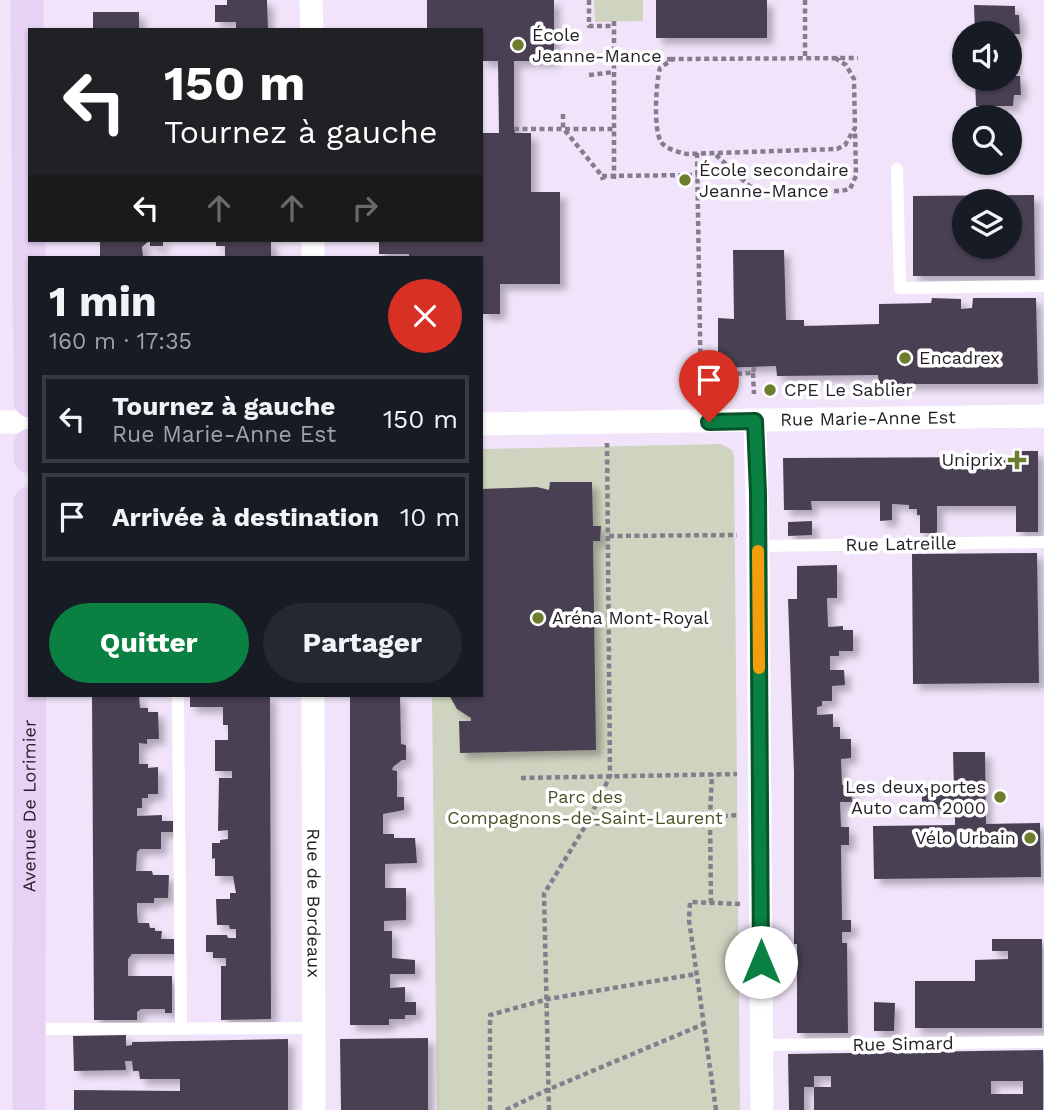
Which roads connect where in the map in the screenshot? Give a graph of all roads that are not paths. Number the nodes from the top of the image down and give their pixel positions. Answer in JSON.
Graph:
{"nodes":[{"id":1,"x":27,"y":0,"type":"edge"},
{"id":2,"x":311,"y":0,"type":"edge"},
{"id":3,"x":312,"y":28,"type":"edge"},
{"id":4,"x":28,"y":134,"type":"edge"},
{"id":5,"x":897,"y":169,"type":"dead end"},
{"id":6,"x":1044,"y":286,"type":"edge"},
{"id":7,"x":1044,"y":416,"type":"edge"},
{"id":8,"x":755,"y":421,"type":"junction"},
{"id":9,"x":0,"y":422,"type":"edge"},
{"id":10,"x":28,"y":422,"type":"edge"},
{"id":11,"x":483,"y":424,"type":"edge"},
{"id":12,"x":1044,"y":542,"type":"edge"},
{"id":13,"x":758,"y":546,"type":"junction"},
{"id":14,"x":30,"y":697,"type":"edge"},
{"id":15,"x":178,"y":697,"type":"edge"},
{"id":16,"x":313,"y":697,"type":"edge"},
{"id":17,"x":181,"y":1027,"type":"junction"},
{"id":18,"x":314,"y":1028,"type":"junction"},
{"id":19,"x":29,"y":1029,"type":"junction"},
{"id":20,"x":1044,"y":1042,"type":"edge"},
{"id":21,"x":762,"y":1045,"type":"junction"},
{"id":22,"x":29,"y":1110,"type":"edge"},
{"id":23,"x":314,"y":1110,"type":"edge"},
{"id":24,"x":762,"y":1110,"type":"edge"}],
"edges":[{"from":1,"to":4,"type":"main road"},
{"from":2,"to":3,"type":"street"},
{"from":5,"to":6,"type":"lane"},
{"from":7,"to":8,"type":"street","name":"Rue Marie-Anne Est"},
{"from":8,"to":11,"type":"street","name":"Rue Marie-Anne Est"},
{"from":8,"to":13,"type":"street"},
{"from":9,"to":10,"type":"street"},
{"from":12,"to":13,"type":"lane","name":"Rue Latreille"},
{"from":13,"to":21,"type":"street"},
{"from":14,"to":19,"type":"main road","name":"Avenue De Lorimier"},
{"from":15,"to":17,"type":"lane"},
{"from":16,"to":18,"type":"street","name":"Rue de Bordeaux"},
{"from":17,"to":18,"type":"lane"},
{"from":17,"to":19,"type":"lane"},
{"from":18,"to":23,"type":"street","name":"Rue de Bordeaux"},
{"from":19,"to":22,"type":"main road","name":"Avenue De Lorimier"},
{"from":20,"to":21,"type":"lane","name":"Rue Simard"},
{"from":21,"to":24,"type":"street"}]}
